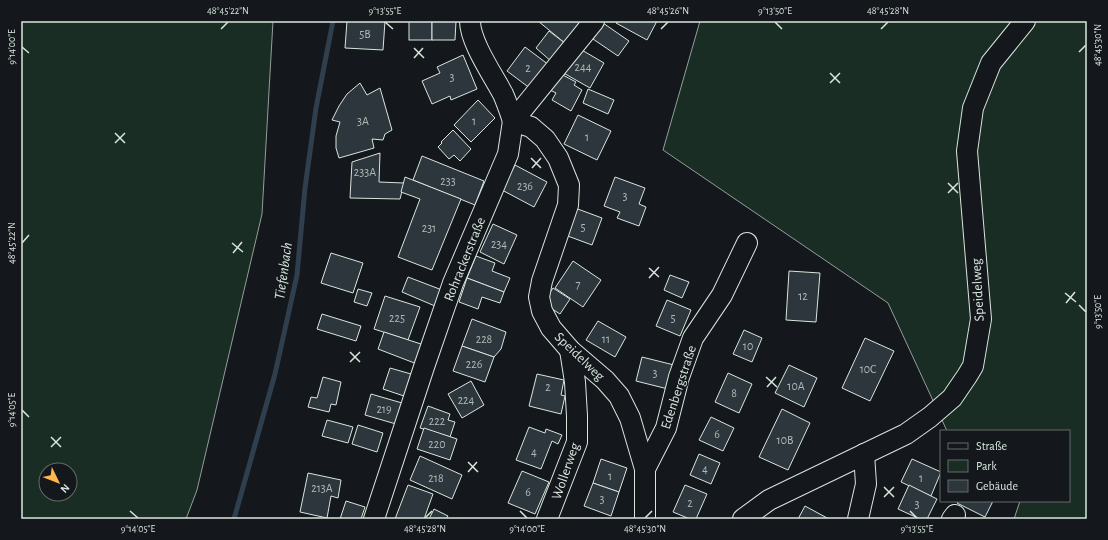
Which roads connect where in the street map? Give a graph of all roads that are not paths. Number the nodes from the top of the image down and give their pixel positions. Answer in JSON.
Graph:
{"nodes":[{"id":1,"x":470,"y":21,"type":"edge"},
{"id":2,"x":594,"y":21,"type":"edge"},
{"id":3,"x":1025,"y":21,"type":"edge"},
{"id":4,"x":513,"y":121,"type":"junction"},
{"id":5,"x":747,"y":243,"type":"dead end"},
{"id":6,"x":570,"y":350,"type":"junction"},
{"id":7,"x":864,"y":454,"type":"junction"},
{"id":8,"x":645,"y":469,"type":"junction"},
{"id":9,"x":374,"y":519,"type":"edge"},
{"id":10,"x":547,"y":519,"type":"edge"},
{"id":11,"x":645,"y":519,"type":"edge"},
{"id":12,"x":743,"y":519,"type":"edge"},
{"id":13,"x":858,"y":519,"type":"edge"}],
"edges":[{"from":1,"to":4,"type":"street"},
{"from":2,"to":4,"type":"street"},
{"from":3,"to":7,"type":"street","name":"Speidelweg"},
{"from":4,"to":6,"type":"street","name":"Speidelweg"},
{"from":4,"to":9,"type":"street","name":"Rohrackerstraße"},
{"from":5,"to":8,"type":"street","name":"Edenbergstraße"},
{"from":6,"to":8,"type":"street","name":"Speidelweg"},
{"from":6,"to":10,"type":"street","name":"Wollerweg"},
{"from":7,"to":12,"type":"street","name":"Speidelweg"},
{"from":7,"to":13,"type":"street"},
{"from":8,"to":11,"type":"street","name":"Speidelweg"}]}
